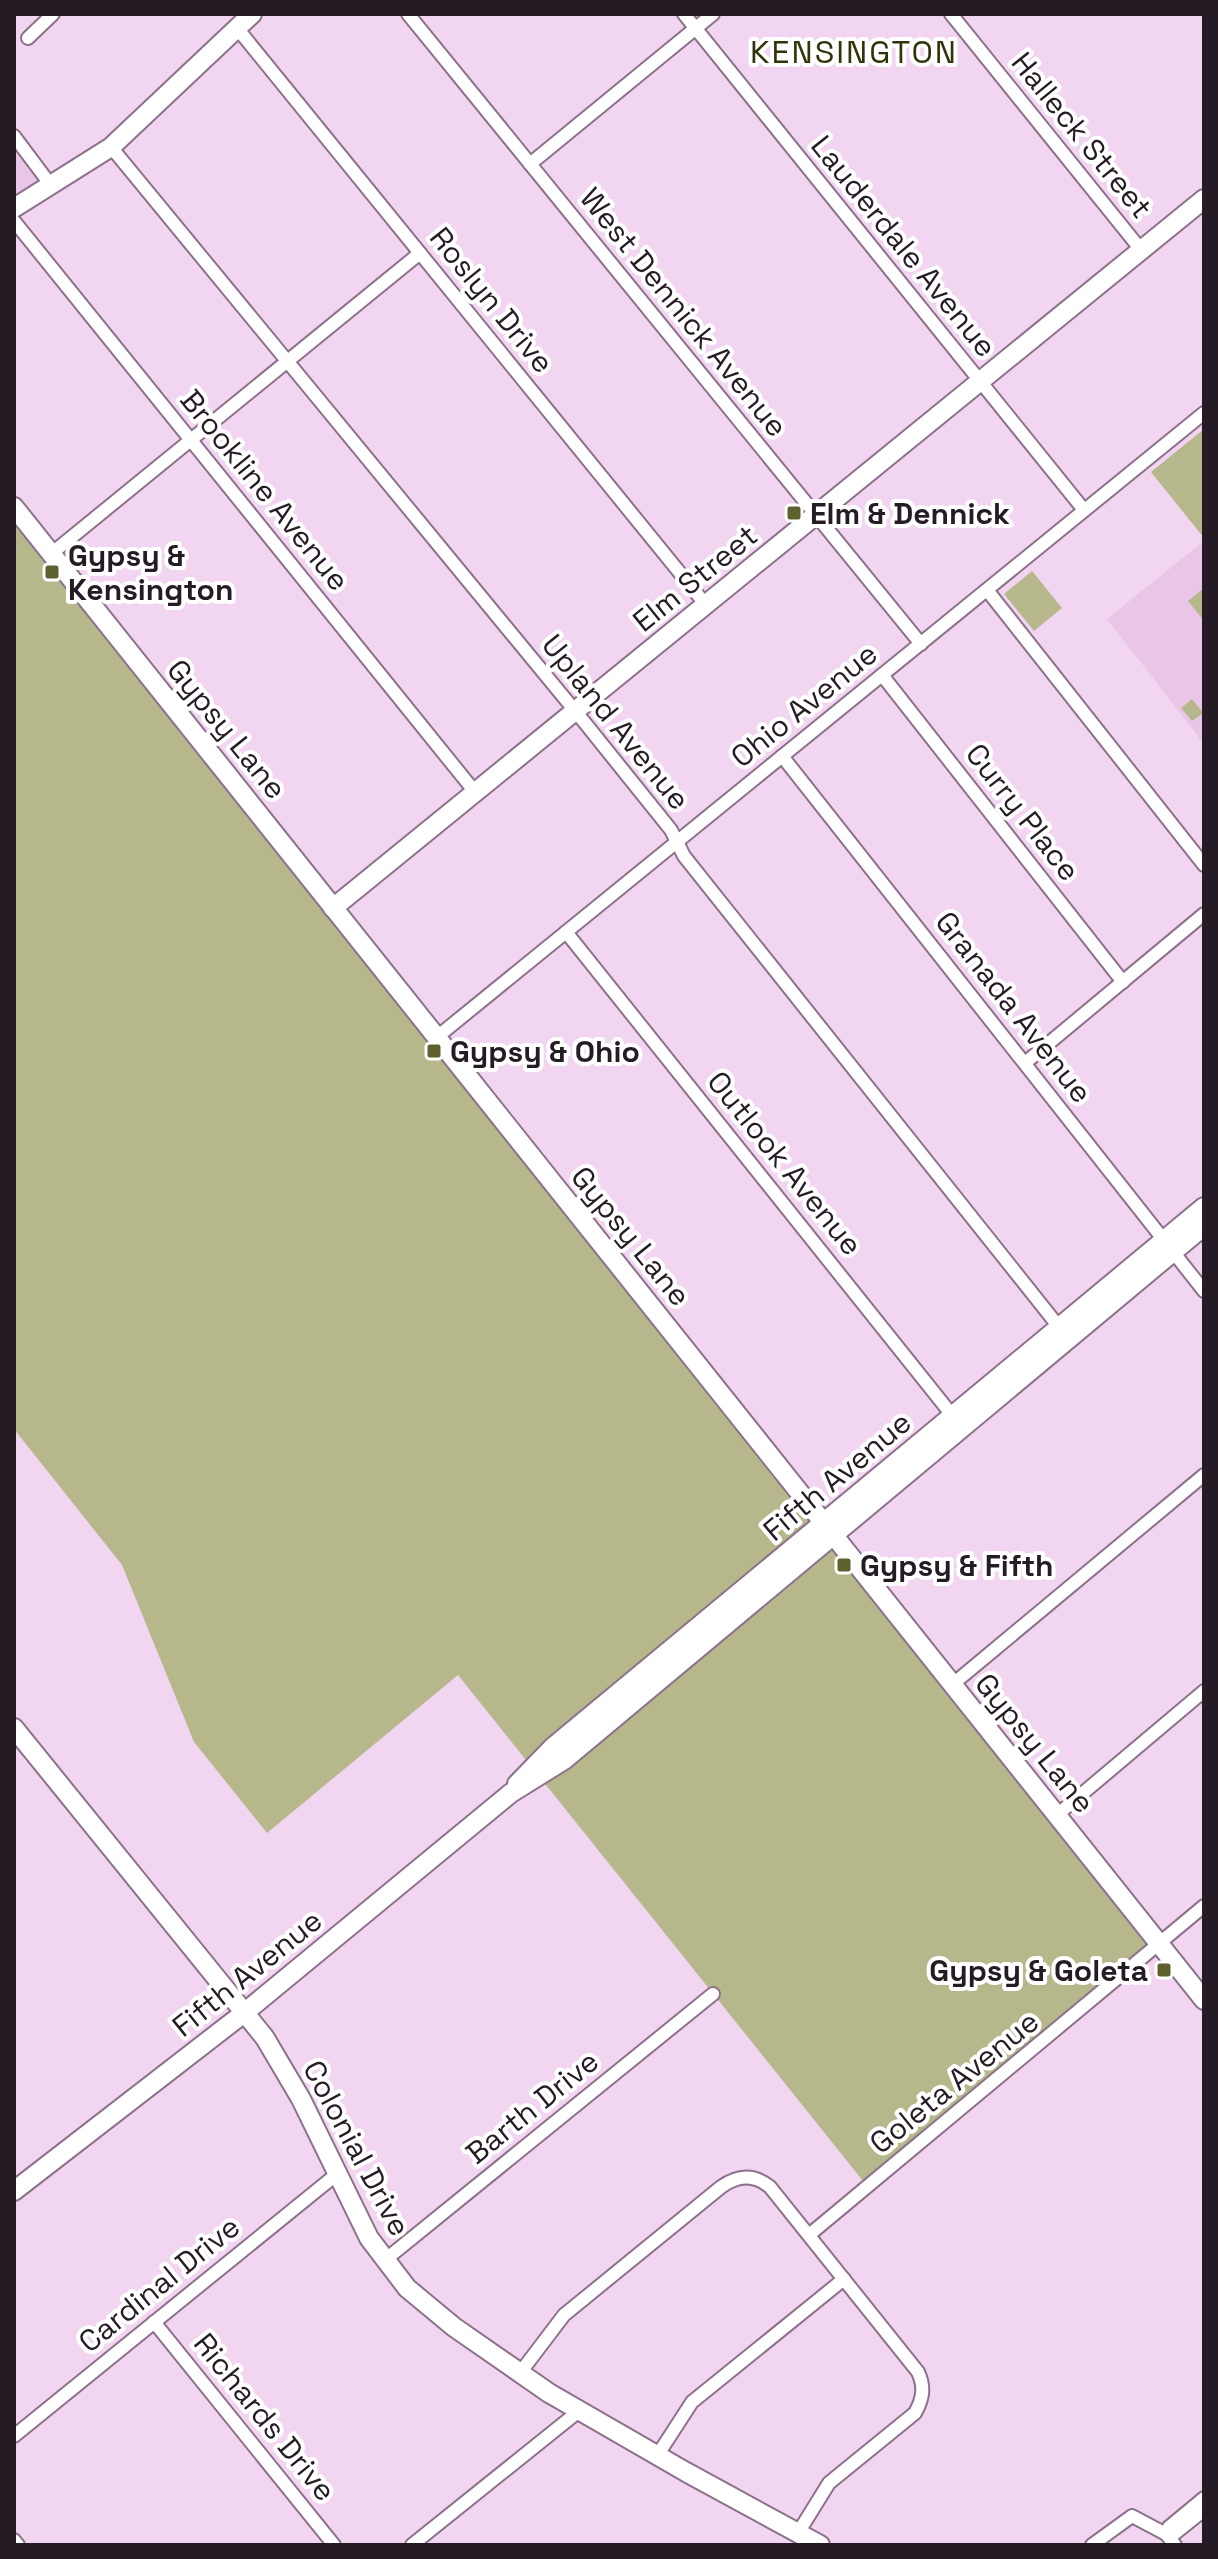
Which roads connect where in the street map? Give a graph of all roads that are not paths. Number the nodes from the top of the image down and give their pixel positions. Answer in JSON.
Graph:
{"nodes":[{"id":1,"x":53,"y":14,"type":"edge"},
{"id":2,"x":252,"y":14,"type":"edge"},
{"id":3,"x":408,"y":14,"type":"edge"},
{"id":4,"x":684,"y":14,"type":"edge"},
{"id":5,"x":713,"y":14,"type":"edge"},
{"id":6,"x":951,"y":14,"type":"edge"},
{"id":7,"x":237,"y":28,"type":"junction"},
{"id":8,"x":695,"y":28,"type":"junction"},
{"id":9,"x":28,"y":38,"type":"dead end"},
{"id":10,"x":14,"y":136,"type":"edge"},
{"id":11,"x":111,"y":147,"type":"junction"},
{"id":12,"x":530,"y":164,"type":"junction"},
{"id":13,"x":50,"y":184,"type":"junction"},
{"id":14,"x":1204,"y":199,"type":"edge"},
{"id":15,"x":14,"y":208,"type":"edge"},
{"id":16,"x":14,"y":221,"type":"edge"},
{"id":17,"x":1142,"y":251,"type":"junction"},
{"id":18,"x":420,"y":253,"type":"junction"},
{"id":19,"x":288,"y":361,"type":"junction"},
{"id":20,"x":980,"y":382,"type":"junction"},
{"id":21,"x":1204,"y":413,"type":"edge"},
{"id":22,"x":191,"y":440,"type":"junction"},
{"id":23,"x":14,"y":507,"type":"edge"},
{"id":24,"x":1084,"y":510,"type":"junction"},
{"id":25,"x":816,"y":515,"type":"junction"},
{"id":26,"x":51,"y":554,"type":"junction"},
{"id":27,"x":987,"y":590,"type":"junction"},
{"id":28,"x":706,"y":605,"type":"junction"},
{"id":29,"x":921,"y":644,"type":"junction"},
{"id":30,"x":882,"y":675,"type":"junction"},
{"id":31,"x":575,"y":711,"type":"junction"},
{"id":32,"x":782,"y":756,"type":"junction"},
{"id":33,"x":475,"y":792,"type":"junction"},
{"id":34,"x":676,"y":842,"type":"junction"},
{"id":35,"x":1204,"y":865,"type":"edge"},
{"id":36,"x":333,"y":908,"type":"junction"},
{"id":37,"x":1204,"y":914,"type":"edge"},
{"id":38,"x":566,"y":932,"type":"junction"},
{"id":39,"x":1123,"y":982,"type":"junction"},
{"id":40,"x":437,"y":1037,"type":"junction"},
{"id":41,"x":1025,"y":1063,"type":"junction"},
{"id":42,"x":1204,"y":1207,"type":"edge"},
{"id":43,"x":1204,"y":1226,"type":"edge"},
{"id":44,"x":1168,"y":1246,"type":"junction"},
{"id":45,"x":1204,"y":1291,"type":"edge"},
{"id":46,"x":1064,"y":1333,"type":"junction"},
{"id":47,"x":957,"y":1421,"type":"junction"},
{"id":48,"x":1204,"y":1475,"type":"edge"},
{"id":49,"x":829,"y":1530,"type":"junction"},
{"id":50,"x":953,"y":1684,"type":"junction"},
{"id":51,"x":1204,"y":1691,"type":"edge"},
{"id":52,"x":14,"y":1728,"type":"edge"},
{"id":53,"x":1057,"y":1815,"type":"junction"},
{"id":54,"x":1204,"y":1906,"type":"edge"},
{"id":55,"x":1159,"y":1944,"type":"junction"},
{"id":56,"x":713,"y":1994,"type":"dead end"},
{"id":57,"x":1204,"y":2000,"type":"edge"},
{"id":58,"x":244,"y":2013,"type":"junction"},
{"id":59,"x":337,"y":2174,"type":"junction"},
{"id":60,"x":14,"y":2191,"type":"edge"},
{"id":61,"x":809,"y":2235,"type":"junction"},
{"id":62,"x":385,"y":2260,"type":"junction"},
{"id":63,"x":844,"y":2279,"type":"junction"},
{"id":64,"x":154,"y":2322,"type":"junction"},
{"id":65,"x":520,"y":2373,"type":"junction"},
{"id":66,"x":579,"y":2411,"type":"junction"},
{"id":67,"x":14,"y":2436,"type":"edge"},
{"id":68,"x":657,"y":2456,"type":"junction"},
{"id":69,"x":1204,"y":2498,"type":"edge"},
{"id":70,"x":1204,"y":2510,"type":"edge"},
{"id":71,"x":798,"y":2533,"type":"junction"},
{"id":72,"x":1166,"y":2534,"type":"junction"},
{"id":73,"x":14,"y":2540,"type":"edge"},
{"id":74,"x":18,"y":2545,"type":"edge"},
{"id":75,"x":334,"y":2545,"type":"edge"},
{"id":76,"x":412,"y":2545,"type":"edge"},
{"id":77,"x":820,"y":2545,"type":"edge"},
{"id":78,"x":1092,"y":2545,"type":"edge"},
{"id":79,"x":1175,"y":2545,"type":"edge"}],
"edges":[{"from":1,"to":9,"type":"street"},
{"from":2,"to":7,"type":"street"},
{"from":3,"to":12,"type":"street","name":"West Dennick Avenue"},
{"from":4,"to":8,"type":"street","name":"Lauderdale Avenue"},
{"from":5,"to":8,"type":"street"},
{"from":6,"to":17,"type":"street","name":"Halleck Street"},
{"from":7,"to":11,"type":"street"},
{"from":7,"to":18,"type":"street","name":"Roslyn Drive"},
{"from":8,"to":12,"type":"street"},
{"from":8,"to":20,"type":"street","name":"Lauderdale Avenue"},
{"from":10,"to":13,"type":"street"},
{"from":11,"to":13,"type":"street"},
{"from":11,"to":19,"type":"street","name":"Upland Avenue"},
{"from":12,"to":25,"type":"street","name":"West Dennick Avenue"},
{"from":13,"to":15,"type":"street"},
{"from":14,"to":17,"type":"street","name":"Elm Street"},
{"from":16,"to":22,"type":"street","name":"Brookline Avenue"},
{"from":17,"to":20,"type":"street","name":"Elm Street"},
{"from":18,"to":19,"type":"street"},
{"from":18,"to":28,"type":"street","name":"Roslyn Drive"},
{"from":19,"to":22,"type":"street"},
{"from":19,"to":31,"type":"street","name":"Upland Avenue"},
{"from":20,"to":24,"type":"street","name":"Lauderdale Avenue"},
{"from":20,"to":25,"type":"street","name":"Elm Street"},
{"from":21,"to":24,"type":"street","name":"Ohio Avenue"},
{"from":22,"to":26,"type":"street"},
{"from":22,"to":33,"type":"street","name":"Brookline Avenue"},
{"from":23,"to":26,"type":"street","name":"Gypsy Lane"},
{"from":24,"to":27,"type":"street","name":"Ohio Avenue"},
{"from":25,"to":28,"type":"street","name":"Elm Street"},
{"from":25,"to":29,"type":"street","name":"West Dennick Avenue"},
{"from":26,"to":36,"type":"street","name":"Gypsy Lane"},
{"from":27,"to":29,"type":"street","name":"Ohio Avenue"},
{"from":27,"to":35,"type":"street"},
{"from":28,"to":31,"type":"street","name":"Elm Street"},
{"from":29,"to":30,"type":"street","name":"Ohio Avenue"},
{"from":30,"to":32,"type":"street","name":"Ohio Avenue"},
{"from":30,"to":39,"type":"street","name":"Curry Place"},
{"from":31,"to":33,"type":"street","name":"Elm Street"},
{"from":31,"to":34,"type":"street","name":"Upland Avenue"},
{"from":32,"to":34,"type":"street","name":"Ohio Avenue"},
{"from":32,"to":41,"type":"street","name":"Granada Avenue"},
{"from":33,"to":36,"type":"street","name":"Elm Street"},
{"from":34,"to":38,"type":"street","name":"Ohio Avenue"},
{"from":34,"to":46,"type":"street","name":"Upland Avenue"},
{"from":36,"to":40,"type":"street","name":"Gypsy Lane"},
{"from":37,"to":39,"type":"street"},
{"from":38,"to":40,"type":"street","name":"Ohio Avenue"},
{"from":38,"to":47,"type":"street","name":"Outlook Avenue"},
{"from":39,"to":41,"type":"street"},
{"from":40,"to":49,"type":"street","name":"Gypsy Lane"},
{"from":41,"to":44,"type":"street","name":"Granada Avenue"},
{"from":42,"to":44,"type":"street","name":"Fifth Avenue"},
{"from":43,"to":44,"type":"street","name":"Fifth Avenue"},
{"from":44,"to":45,"type":"street","name":"Granada Avenue"},
{"from":44,"to":46,"type":"street","name":"Fifth Avenue"},
{"from":46,"to":47,"type":"street","name":"Fifth Avenue"},
{"from":47,"to":49,"type":"street","name":"Fifth Avenue"},
{"from":48,"to":50,"type":"street"},
{"from":49,"to":50,"type":"street","name":"Gypsy Lane"},
{"from":49,"to":58,"type":"street","name":"Fifth Avenue"},
{"from":50,"to":53,"type":"street","name":"Gypsy Lane"},
{"from":51,"to":53,"type":"street"},
{"from":52,"to":58,"type":"street","name":"Colonial Drive"},
{"from":53,"to":55,"type":"street","name":"Gypsy Lane"},
{"from":54,"to":55,"type":"street","name":"Goleta Avenue"},
{"from":55,"to":57,"type":"street","name":"Gypsy Lane"},
{"from":55,"to":61,"type":"street","name":"Goleta Avenue"},
{"from":56,"to":62,"type":"street","name":"Barth Drive"},
{"from":58,"to":59,"type":"street","name":"Colonial Drive"},
{"from":58,"to":60,"type":"street","name":"Fifth Avenue"},
{"from":59,"to":62,"type":"street","name":"Colonial Drive"},
{"from":59,"to":64,"type":"street","name":"Cardinal Drive"},
{"from":61,"to":63,"type":"street"},
{"from":61,"to":65,"type":"street"},
{"from":62,"to":65,"type":"street","name":"Colonial Drive"},
{"from":63,"to":68,"type":"street"},
{"from":63,"to":71,"type":"street"},
{"from":64,"to":67,"type":"street","name":"Cardinal Drive"},
{"from":64,"to":75,"type":"street","name":"Richards Drive"},
{"from":65,"to":66,"type":"street","name":"Colonial Drive"},
{"from":66,"to":68,"type":"street","name":"Colonial Drive"},
{"from":66,"to":76,"type":"street"},
{"from":68,"to":71,"type":"street","name":"Colonial Drive"},
{"from":69,"to":72,"type":"street"},
{"from":70,"to":72,"type":"street"},
{"from":71,"to":77,"type":"street","name":"Colonial Drive"},
{"from":72,"to":78,"type":"street"},
{"from":72,"to":79,"type":"street"},
{"from":73,"to":74,"type":"street"}]}
